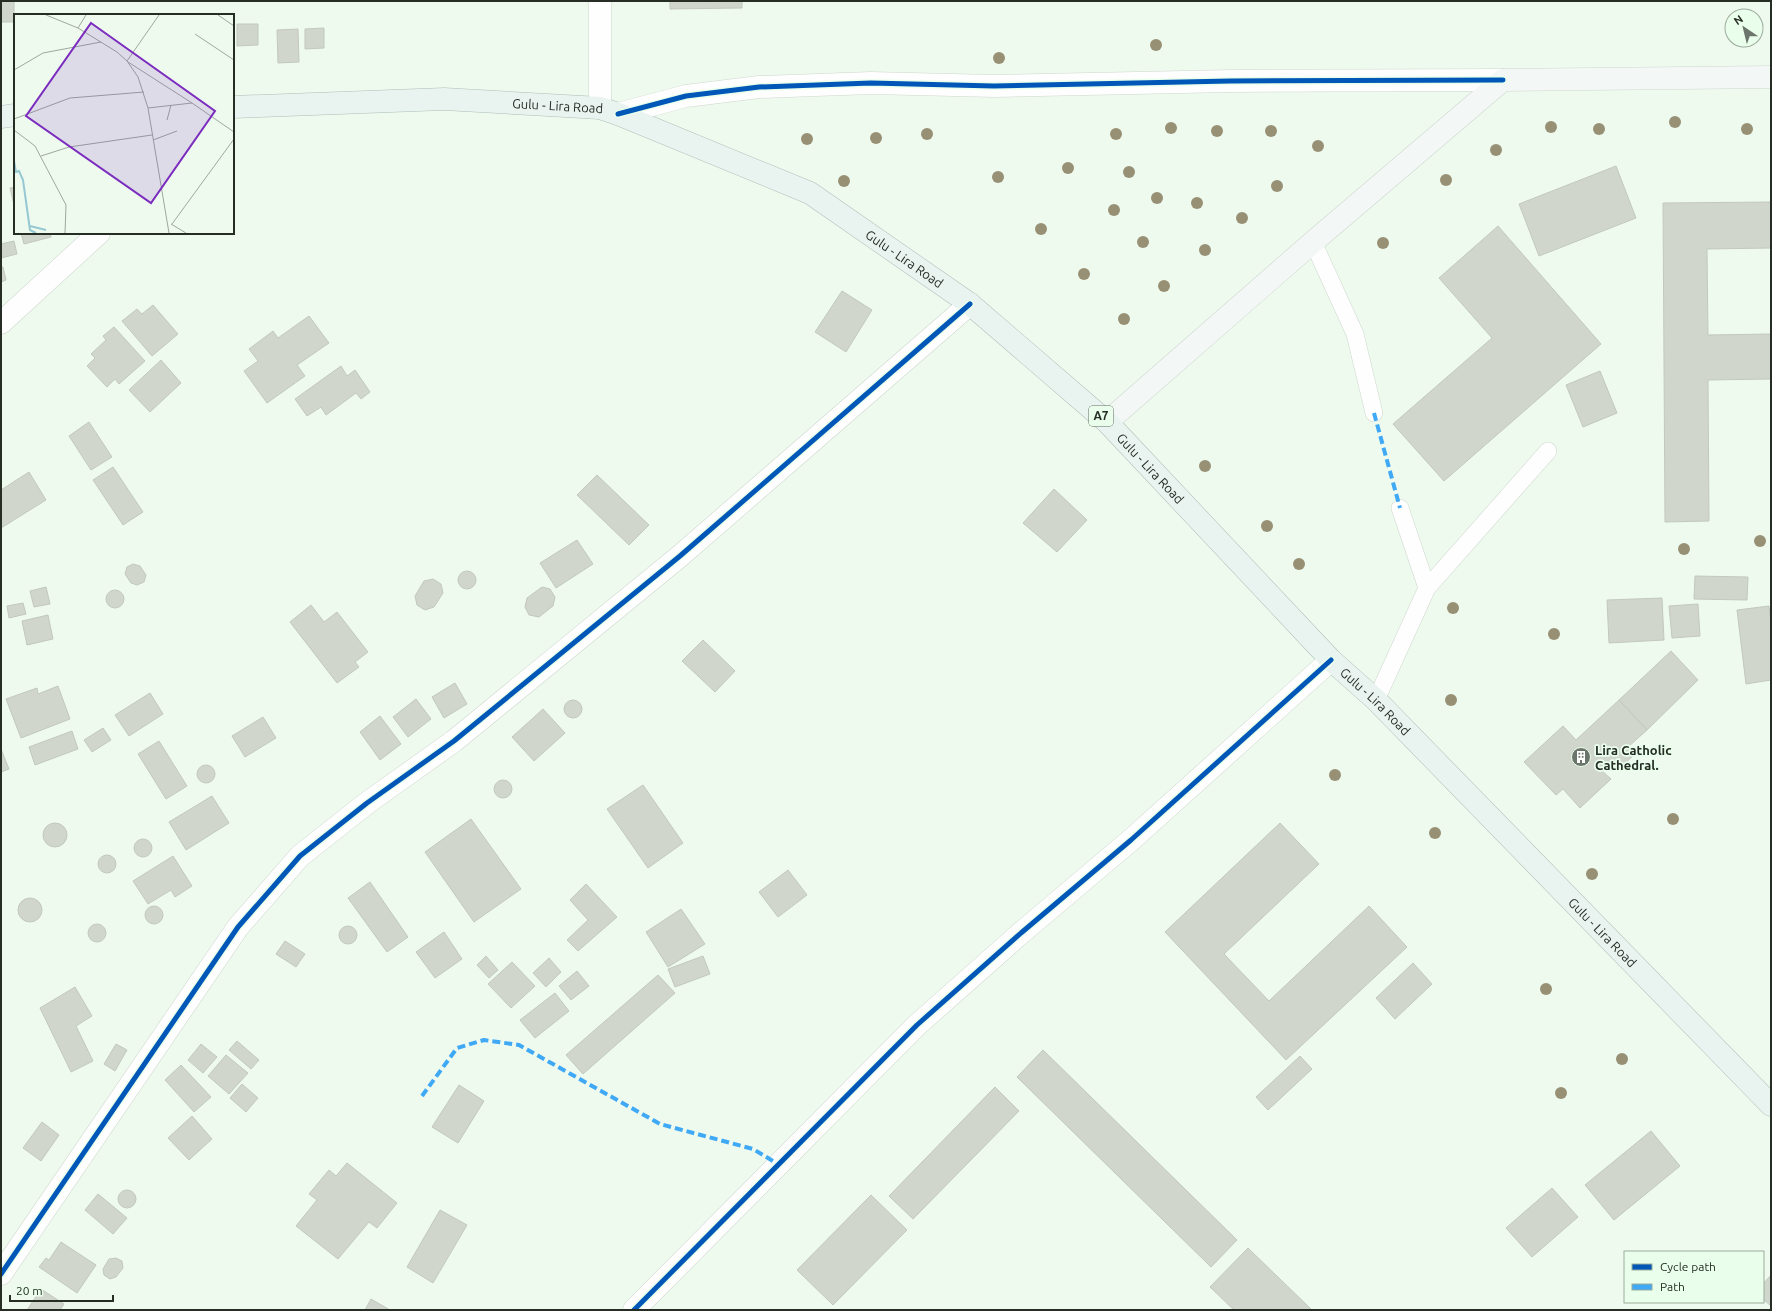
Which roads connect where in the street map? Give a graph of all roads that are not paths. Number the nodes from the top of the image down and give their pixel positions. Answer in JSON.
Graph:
{"nodes":[{"id":1,"x":600,"y":1,"type":"edge"},
{"id":2,"x":1771,"y":77,"type":"edge"},
{"id":3,"x":1503,"y":80,"type":"junction"},
{"id":4,"x":234,"y":107,"type":"edge"},
{"id":5,"x":609,"y":111,"type":"junction"},
{"id":6,"x":14,"y":115,"type":"edge"},
{"id":7,"x":1,"y":117,"type":"edge"},
{"id":8,"x":98,"y":234,"type":"edge"},
{"id":9,"x":1313,"y":242,"type":"junction"},
{"id":10,"x":970,"y":304,"type":"junction"},
{"id":11,"x":1,"y":323,"type":"edge"},
{"id":12,"x":1374,"y":412,"type":"dead end"},
{"id":13,"x":1107,"y":422,"type":"junction"},
{"id":14,"x":1548,"y":451,"type":"dead end"},
{"id":15,"x":1400,"y":508,"type":"dead end"},
{"id":16,"x":1427,"y":588,"type":"junction"},
{"id":17,"x":1331,"y":660,"type":"junction"},
{"id":18,"x":1376,"y":700,"type":"junction"},
{"id":19,"x":1771,"y":1105,"type":"edge"},
{"id":20,"x":1,"y":1274,"type":"edge"},
{"id":21,"x":634,"y":1310,"type":"edge"}],
"edges":[{"from":1,"to":5,"type":"street"},
{"from":2,"to":3,"type":"main road"},
{"from":3,"to":5,"type":"street"},
{"from":3,"to":9,"type":"main road"},
{"from":4,"to":5,"type":"main road","name":"Gulu - Lira Road","number":"A7"},
{"from":5,"to":10,"type":"main road","name":"Gulu - Lira Road","number":"A7"},
{"from":6,"to":7,"type":"main road"},
{"from":8,"to":11,"type":"street"},
{"from":9,"to":12,"type":"lane"},
{"from":9,"to":13,"type":"main road"},
{"from":10,"to":13,"type":"main road","name":"Gulu - Lira Road","number":"A7"},
{"from":10,"to":20,"type":"street"},
{"from":13,"to":17,"type":"main road","name":"Gulu - Lira Road","number":"A7"},
{"from":14,"to":16,"type":"lane"},
{"from":15,"to":16,"type":"lane"},
{"from":16,"to":18,"type":"lane"},
{"from":17,"to":18,"type":"main road","name":"Gulu - Lira Road","number":"A7"},
{"from":17,"to":21,"type":"street"},
{"from":18,"to":19,"type":"main road","name":"Gulu - Lira Road","number":"A7"}]}
